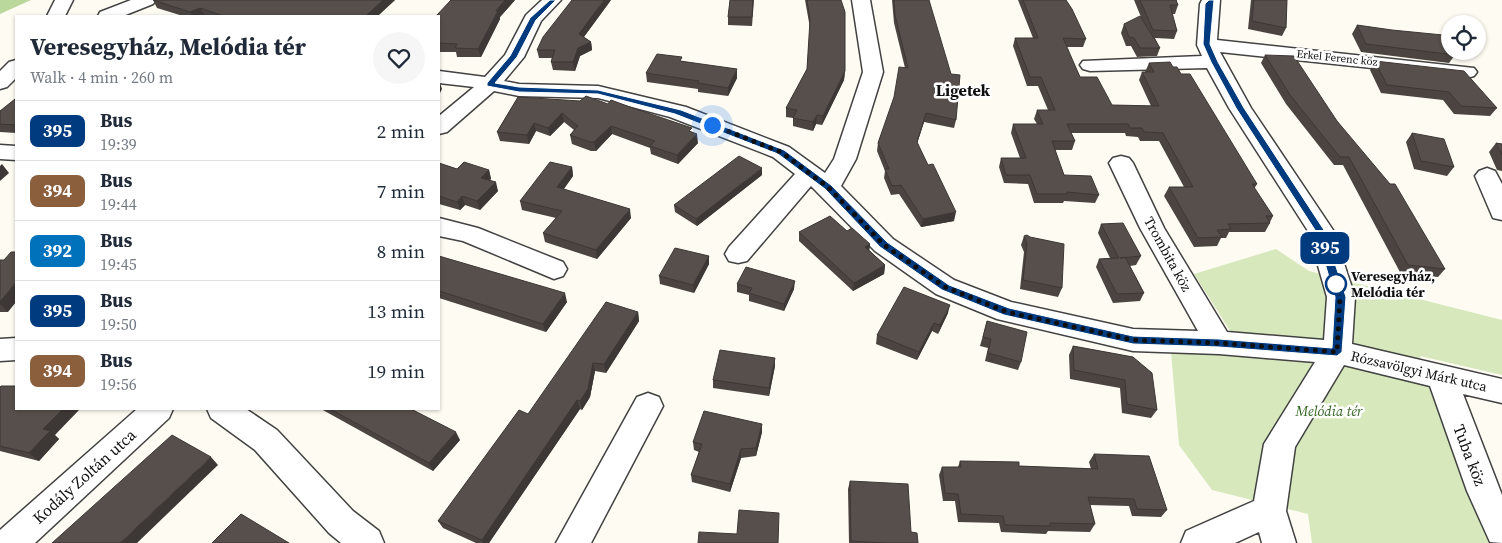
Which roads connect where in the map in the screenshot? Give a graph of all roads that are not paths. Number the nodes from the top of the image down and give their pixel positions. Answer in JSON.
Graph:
{"nodes":[{"id":1,"x":64,"y":0,"type":"edge"},
{"id":2,"x":147,"y":0,"type":"edge"},
{"id":3,"x":552,"y":0,"type":"edge"},
{"id":4,"x":861,"y":0,"type":"edge"},
{"id":5,"x":1211,"y":0,"type":"edge"},
{"id":6,"x":56,"y":15,"type":"edge"},
{"id":7,"x":110,"y":15,"type":"edge"},
{"id":8,"x":1211,"y":53,"type":"junction"},
{"id":9,"x":12,"y":56,"type":"edge"},
{"id":10,"x":1090,"y":65,"type":"dead end"},
{"id":11,"x":1467,"y":72,"type":"edge"},
{"id":12,"x":440,"y":77,"type":"edge"},
{"id":13,"x":0,"y":83,"type":"edge"},
{"id":14,"x":490,"y":84,"type":"junction"},
{"id":15,"x":440,"y":126,"type":"edge"},
{"id":16,"x":0,"y":152,"type":"edge"},
{"id":17,"x":15,"y":153,"type":"edge"},
{"id":18,"x":1121,"y":163,"type":"dead end"},
{"id":19,"x":1488,"y":176,"type":"dead end"},
{"id":20,"x":818,"y":180,"type":"junction"},
{"id":21,"x":1502,"y":212,"type":"edge"},
{"id":22,"x":440,"y":227,"type":"edge"},
{"id":23,"x":738,"y":254,"type":"dead end"},
{"id":24,"x":554,"y":269,"type":"dead end"},
{"id":25,"x":1219,"y":343,"type":"junction"},
{"id":26,"x":0,"y":350,"type":"edge"},
{"id":27,"x":15,"y":350,"type":"edge"},
{"id":28,"x":1337,"y":352,"type":"junction"},
{"id":29,"x":1442,"y":378,"type":"junction"},
{"id":30,"x":1502,"y":391,"type":"edge"},
{"id":31,"x":648,"y":406,"type":"dead end"},
{"id":32,"x":157,"y":410,"type":"edge"},
{"id":33,"x":223,"y":410,"type":"edge"},
{"id":34,"x":1268,"y":511,"type":"junction"},
{"id":35,"x":1502,"y":531,"type":"edge"},
{"id":36,"x":11,"y":543,"type":"edge"},
{"id":37,"x":367,"y":543,"type":"edge"},
{"id":38,"x":573,"y":543,"type":"edge"},
{"id":39,"x":1198,"y":543,"type":"edge"},
{"id":40,"x":1279,"y":543,"type":"edge"}],
"edges":[{"from":1,"to":6,"type":"street"},
{"from":2,"to":7,"type":"street"},
{"from":3,"to":14,"type":"street"},
{"from":4,"to":20,"type":"street"},
{"from":5,"to":8,"type":"street"},
{"from":8,"to":10,"type":"street","name":"Erkel Ferenc köz"},
{"from":8,"to":11,"type":"street","name":"Erkel Ferenc köz"},
{"from":8,"to":28,"type":"street"},
{"from":9,"to":13,"type":"street"},
{"from":12,"to":14,"type":"street","name":"Rózsavölgyi Márk utca"},
{"from":14,"to":15,"type":"street"},
{"from":14,"to":20,"type":"street","name":"Rózsavölgyi Márk utca"},
{"from":16,"to":17,"type":"street"},
{"from":18,"to":25,"type":"street","name":"Trombita köz"},
{"from":19,"to":21,"type":"street"},
{"from":20,"to":23,"type":"street"},
{"from":20,"to":25,"type":"street","name":"Rózsavölgyi Márk utca"},
{"from":22,"to":24,"type":"street"},
{"from":25,"to":28,"type":"street","name":"Rózsavölgyi Márk utca"},
{"from":26,"to":27,"type":"street"},
{"from":28,"to":29,"type":"street","name":"Rózsavölgyi Márk utca"},
{"from":28,"to":34,"type":"street"},
{"from":29,"to":30,"type":"street","name":"Rózsavölgyi Márk utca"},
{"from":29,"to":35,"type":"street","name":"Tuba köz"},
{"from":31,"to":38,"type":"street"},
{"from":32,"to":36,"type":"street","name":"Kodály Zoltán utca"},
{"from":33,"to":37,"type":"street"},
{"from":34,"to":39,"type":"street"},
{"from":34,"to":40,"type":"street"}]}
